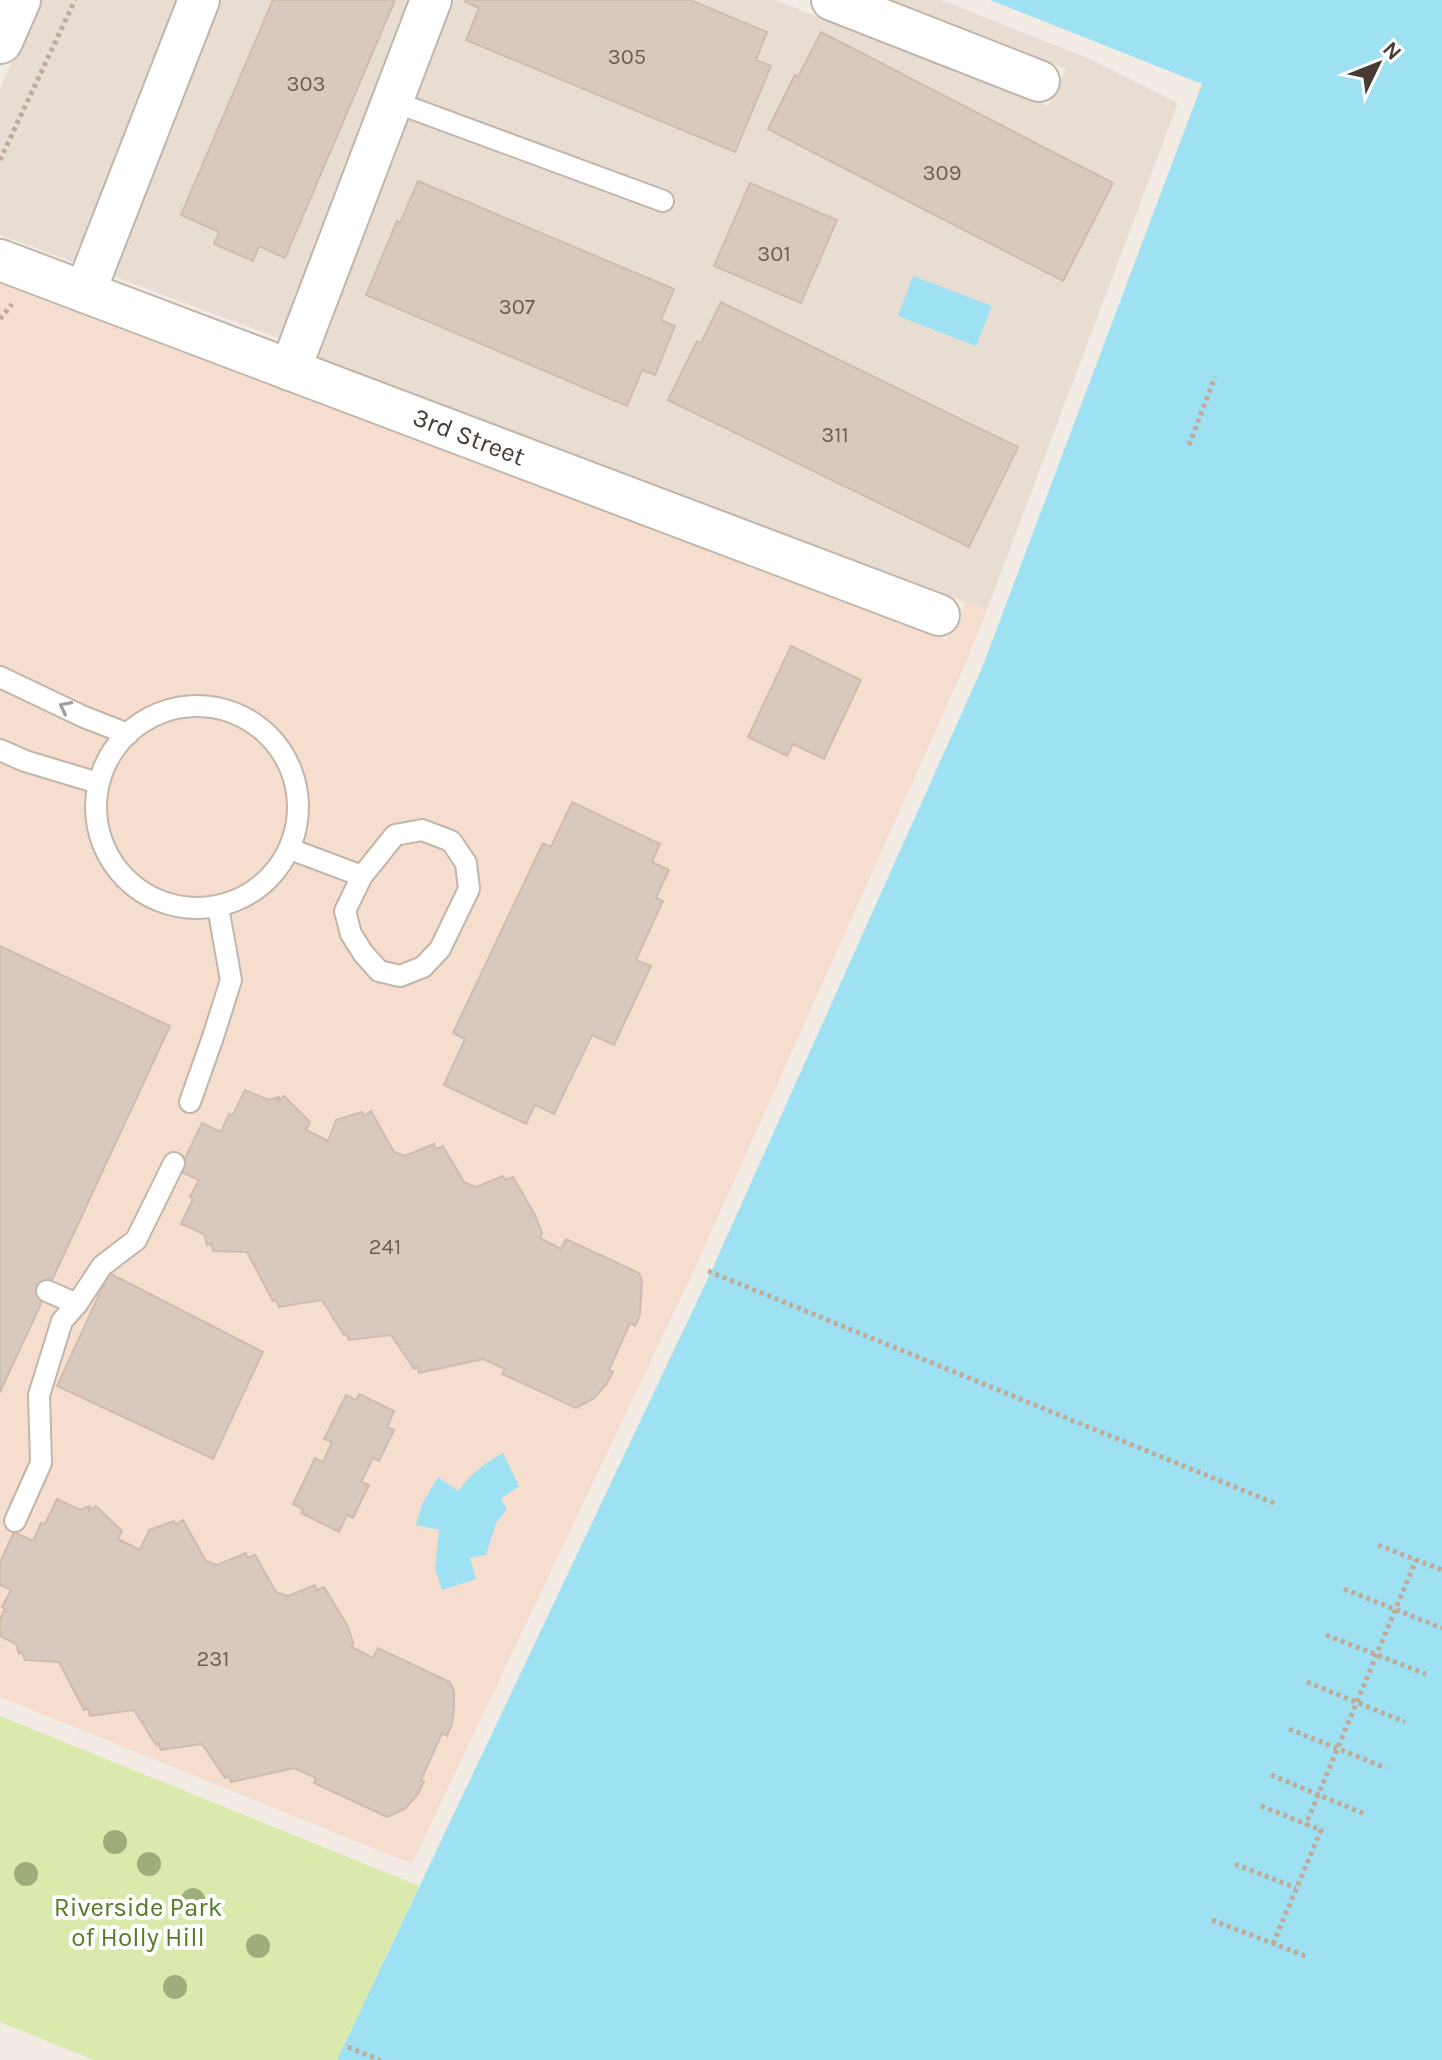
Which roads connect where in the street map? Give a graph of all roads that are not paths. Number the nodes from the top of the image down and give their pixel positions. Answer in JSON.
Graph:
{"nodes":[{"id":1,"x":18,"y":0,"type":"edge"},
{"id":2,"x":199,"y":0,"type":"edge"},
{"id":3,"x":431,"y":0,"type":"edge"},
{"id":4,"x":832,"y":0,"type":"edge"},
{"id":5,"x":0,"y":41,"type":"edge"},
{"id":6,"x":1039,"y":81,"type":"dead end"},
{"id":7,"x":392,"y":101,"type":"junction"},
{"id":8,"x":663,"y":201,"type":"dead end"},
{"id":9,"x":0,"y":260,"type":"edge"},
{"id":10,"x":85,"y":292,"type":"junction"},
{"id":11,"x":290,"y":370,"type":"junction"},
{"id":12,"x":939,"y":615,"type":"dead end"},
{"id":13,"x":1,"y":679,"type":"edge"},
{"id":14,"x":128,"y":734,"type":"junction"},
{"id":15,"x":0,"y":750,"type":"edge"},
{"id":16,"x":98,"y":783,"type":"junction"},
{"id":17,"x":290,"y":849,"type":"junction"},
{"id":18,"x":362,"y":876,"type":"junction"},
{"id":19,"x":218,"y":907,"type":"junction"},
{"id":20,"x":190,"y":1102,"type":"dead end"},
{"id":21,"x":174,"y":1163,"type":"dead end"},
{"id":22,"x":47,"y":1291,"type":"dead end"},
{"id":23,"x":77,"y":1304,"type":"junction"},
{"id":24,"x":15,"y":1521,"type":"dead end"}],
"edges":[{"from":1,"to":5,"type":"street"},
{"from":2,"to":10,"type":"street"},
{"from":3,"to":7,"type":"street"},
{"from":4,"to":6,"type":"street"},
{"from":7,"to":8,"type":"lane"},
{"from":7,"to":11,"type":"street"},
{"from":9,"to":10,"type":"street","name":"3rd Street"},
{"from":10,"to":11,"type":"street","name":"3rd Street"},
{"from":11,"to":12,"type":"street","name":"3rd Street"},
{"from":14,"to":13,"type":"lane","one_way":true},
{"from":14,"to":16,"type":"lane"},
{"from":14,"to":17,"type":"lane"},
{"from":15,"to":16,"type":"lane"},
{"from":16,"to":19,"type":"lane"},
{"from":17,"to":18,"type":"lane"},
{"from":17,"to":19,"type":"lane"},
{"from":18,"to":18,"type":"lane"},
{"from":19,"to":20,"type":"lane"},
{"from":21,"to":23,"type":"lane"},
{"from":22,"to":23,"type":"lane"},
{"from":23,"to":24,"type":"lane"}]}
